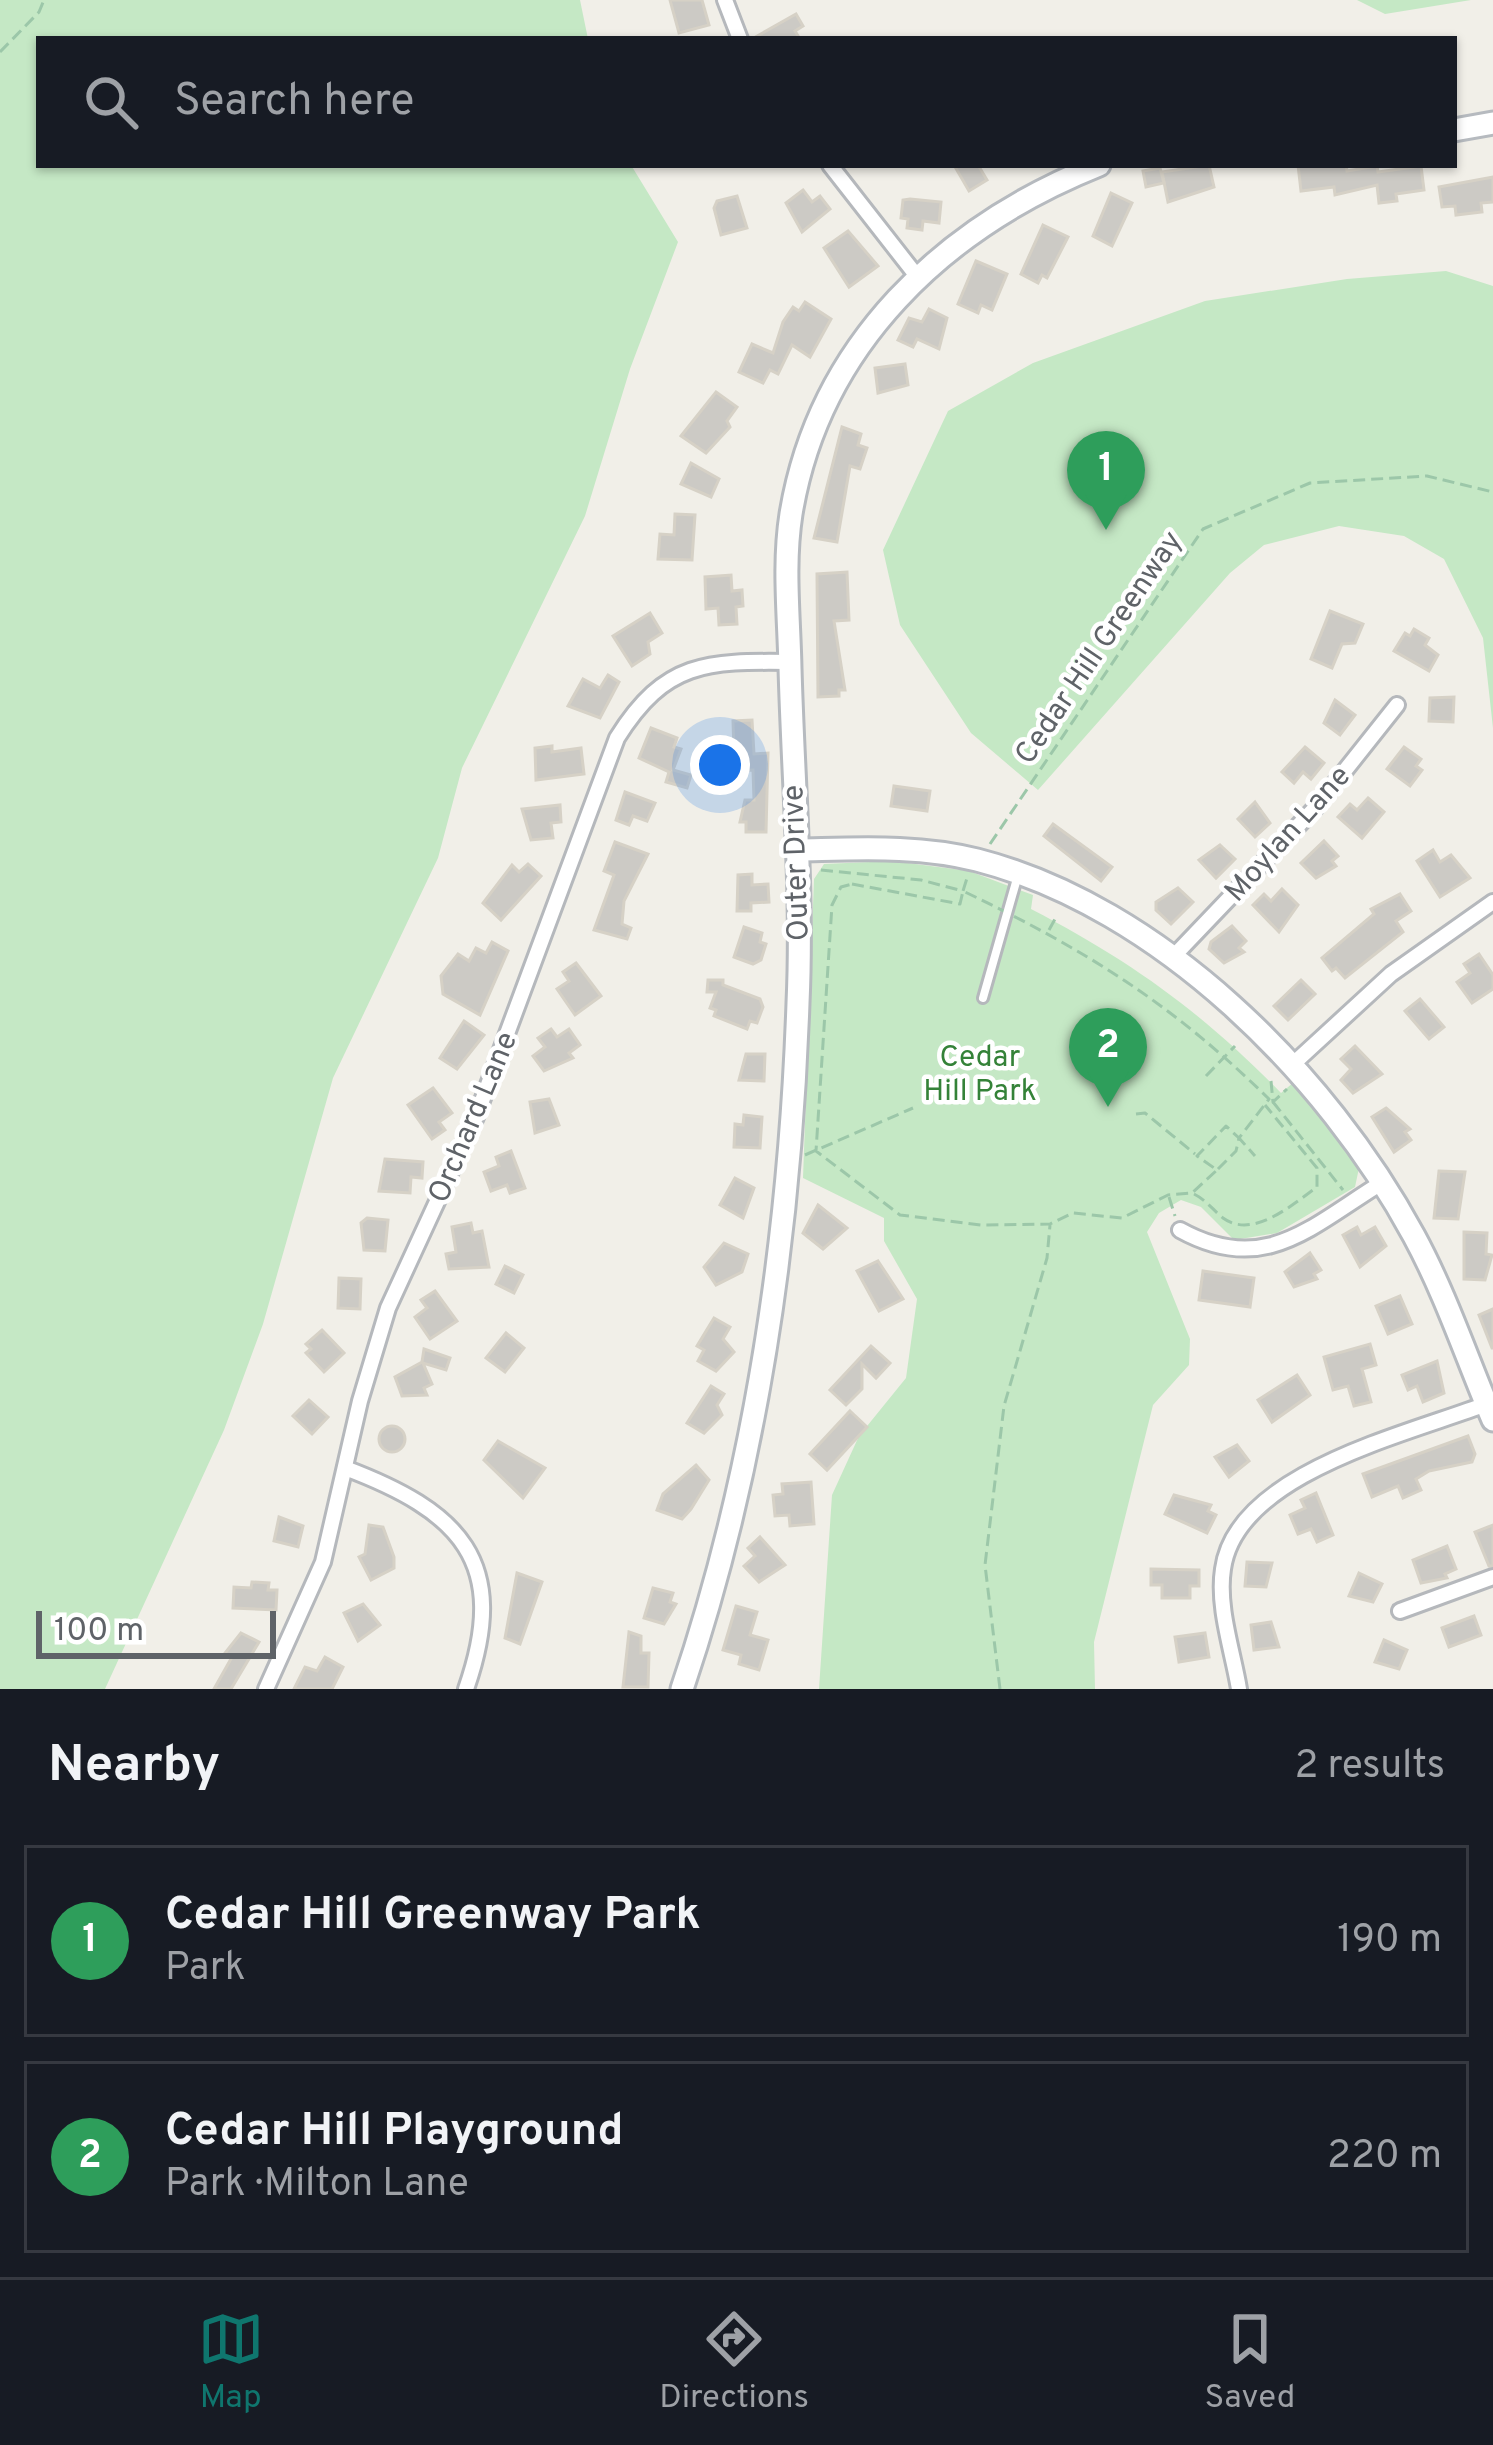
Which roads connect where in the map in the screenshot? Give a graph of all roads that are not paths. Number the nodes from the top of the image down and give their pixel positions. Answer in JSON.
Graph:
{"nodes":[{"id":1,"x":724,"y":0,"type":"edge"},
{"id":2,"x":739,"y":36,"type":"edge"},
{"id":3,"x":1493,"y":123,"type":"edge"},
{"id":4,"x":1457,"y":129,"type":"edge"},
{"id":5,"x":832,"y":168,"type":"edge"},
{"id":6,"x":1092,"y":168,"type":"edge"},
{"id":7,"x":916,"y":275,"type":"junction"},
{"id":8,"x":790,"y":662,"type":"junction"},
{"id":9,"x":1397,"y":705,"type":"dead end"},
{"id":10,"x":797,"y":859,"type":"junction"},
{"id":11,"x":1018,"y":874,"type":"junction"},
{"id":12,"x":1493,"y":902,"type":"edge"},
{"id":13,"x":1172,"y":958,"type":"junction"},
{"id":14,"x":983,"y":998,"type":"dead end"},
{"id":15,"x":1298,"y":1071,"type":"junction"},
{"id":16,"x":1383,"y":1182,"type":"junction"},
{"id":17,"x":1180,"y":1230,"type":"road end"},
{"id":18,"x":1490,"y":1412,"type":"edge"},
{"id":19,"x":345,"y":1468,"type":"junction"},
{"id":20,"x":1493,"y":1577,"type":"edge"},
{"id":21,"x":1400,"y":1611,"type":"dead end"},
{"id":22,"x":266,"y":1689,"type":"edge"},
{"id":23,"x":466,"y":1689,"type":"edge"},
{"id":24,"x":682,"y":1689,"type":"edge"},
{"id":25,"x":1239,"y":1689,"type":"edge"}],
"edges":[{"from":1,"to":2,"type":"street"},
{"from":3,"to":4,"type":"street"},
{"from":5,"to":7,"type":"street"},
{"from":6,"to":7,"type":"street","name":"Outer Drive"},
{"from":7,"to":8,"type":"street","name":"Outer Drive"},
{"from":8,"to":10,"type":"street","name":"Outer Drive"},
{"from":8,"to":19,"type":"street","name":"Orchard Lane"},
{"from":9,"to":13,"type":"street","name":"Moylan Lane"},
{"from":10,"to":11,"type":"street"},
{"from":10,"to":24,"type":"street","name":"Outer Drive"},
{"from":11,"to":13,"type":"street"},
{"from":11,"to":14,"type":"lane"},
{"from":12,"to":15,"type":"street"},
{"from":13,"to":15,"type":"street"},
{"from":15,"to":16,"type":"street"},
{"from":16,"to":17,"type":"street"},
{"from":16,"to":18,"type":"street"},
{"from":18,"to":25,"type":"street"},
{"from":19,"to":22,"type":"street","name":"Orchard Lane"},
{"from":19,"to":23,"type":"street"},
{"from":20,"to":21,"type":"street"}]}
